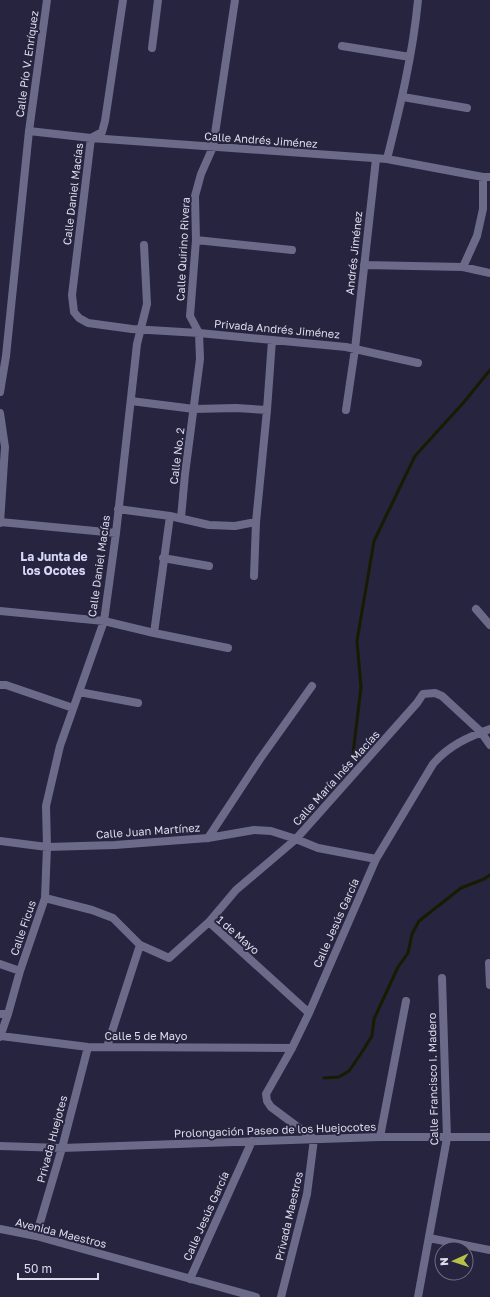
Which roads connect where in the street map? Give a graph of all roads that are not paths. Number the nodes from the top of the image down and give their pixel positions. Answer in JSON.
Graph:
{"nodes":[{"id":1,"x":47,"y":0,"type":"edge"},
{"id":2,"x":123,"y":0,"type":"edge"},
{"id":3,"x":158,"y":0,"type":"edge"},
{"id":4,"x":234,"y":0,"type":"edge"},
{"id":5,"x":418,"y":0,"type":"edge"},
{"id":6,"x":342,"y":46,"type":"dead end"},
{"id":7,"x":152,"y":48,"type":"dead end"},
{"id":8,"x":410,"y":57,"type":"junction"},
{"id":9,"x":403,"y":97,"type":"junction"},
{"id":10,"x":467,"y":108,"type":"dead end"},
{"id":11,"x":28,"y":131,"type":"junction"},
{"id":12,"x":91,"y":138,"type":"junction"},
{"id":13,"x":214,"y":147,"type":"junction"},
{"id":14,"x":376,"y":159,"type":"junction"},
{"id":15,"x":387,"y":159,"type":"junction"},
{"id":16,"x":487,"y":177,"type":"edge"},
{"id":17,"x":196,"y":240,"type":"junction"},
{"id":18,"x":144,"y":245,"type":"dead end"},
{"id":19,"x":292,"y":250,"type":"dead end"},
{"id":20,"x":364,"y":265,"type":"junction"},
{"id":21,"x":463,"y":267,"type":"junction"},
{"id":22,"x":490,"y":273,"type":"edge"},
{"id":23,"x":132,"y":329,"type":"joint"},
{"id":24,"x":142,"y":329,"type":"junction"},
{"id":25,"x":199,"y":333,"type":"junction"},
{"id":26,"x":272,"y":340,"type":"junction"},
{"id":27,"x":355,"y":349,"type":"junction"},
{"id":28,"x":418,"y":363,"type":"dead end"},
{"id":29,"x":0,"y":392,"type":"edge"},
{"id":30,"x":131,"y":401,"type":"junction"},
{"id":31,"x":194,"y":409,"type":"junction"},
{"id":32,"x":267,"y":410,"type":"junction"},
{"id":33,"x":346,"y":410,"type":"dead end"},
{"id":34,"x":0,"y":413,"type":"edge"},
{"id":35,"x":118,"y":508,"type":"junction"},
{"id":36,"x":170,"y":516,"type":"junction"},
{"id":37,"x":181,"y":518,"type":"junction"},
{"id":38,"x":0,"y":522,"type":"edge"},
{"id":39,"x":256,"y":522,"type":"junction"},
{"id":40,"x":116,"y":533,"type":"junction"},
{"id":41,"x":164,"y":558,"type":"junction"},
{"id":42,"x":209,"y":566,"type":"dead end"},
{"id":43,"x":254,"y":576,"type":"dead end"},
{"id":44,"x":476,"y":609,"type":"dead end"},
{"id":45,"x":0,"y":611,"type":"edge"},
{"id":46,"x":104,"y":620,"type":"junction"},
{"id":47,"x":490,"y":625,"type":"edge"},
{"id":48,"x":154,"y":633,"type":"junction"},
{"id":49,"x":228,"y":648,"type":"dead end"},
{"id":50,"x":0,"y":685,"type":"edge"},
{"id":51,"x":312,"y":686,"type":"dead end"},
{"id":52,"x":79,"y":692,"type":"junction"},
{"id":53,"x":138,"y":703,"type":"dead end"},
{"id":54,"x":73,"y":708,"type":"junction"},
{"id":55,"x":490,"y":729,"type":"edge"},
{"id":56,"x":481,"y":732,"type":"junction"},
{"id":57,"x":490,"y":744,"type":"edge"},
{"id":58,"x":208,"y":838,"type":"junction"},
{"id":59,"x":296,"y":839,"type":"junction"},
{"id":60,"x":0,"y":841,"type":"edge"},
{"id":61,"x":47,"y":847,"type":"junction"},
{"id":62,"x":376,"y":860,"type":"junction"},
{"id":63,"x":44,"y":898,"type":"junction"},
{"id":64,"x":208,"y":922,"type":"junction"},
{"id":65,"x":140,"y":945,"type":"junction"},
{"id":66,"x":489,"y":963,"type":"edge"},
{"id":67,"x":0,"y":964,"type":"edge"},
{"id":68,"x":20,"y":971,"type":"junction"},
{"id":69,"x":442,"y":978,"type":"dead end"},
{"id":70,"x":490,"y":985,"type":"edge"},
{"id":71,"x":406,"y":1002,"type":"dead end"},
{"id":72,"x":309,"y":1012,"type":"junction"},
{"id":73,"x":4,"y":1014,"type":"edge"},
{"id":74,"x":1,"y":1037,"type":"edge"},
{"id":75,"x":88,"y":1047,"type":"junction"},
{"id":76,"x":107,"y":1047,"type":"junction"},
{"id":77,"x":292,"y":1048,"type":"junction"},
{"id":78,"x":380,"y":1137,"type":"junction"},
{"id":79,"x":490,"y":1137,"type":"edge"},
{"id":80,"x":447,"y":1138,"type":"junction"},
{"id":81,"x":314,"y":1139,"type":"junction"},
{"id":82,"x":252,"y":1141,"type":"junction"},
{"id":83,"x":0,"y":1146,"type":"edge"},
{"id":84,"x":62,"y":1148,"type":"junction"},
{"id":85,"x":0,"y":1229,"type":"edge"},
{"id":86,"x":36,"y":1236,"type":"junction"},
{"id":87,"x":429,"y":1238,"type":"junction"},
{"id":88,"x":490,"y":1250,"type":"edge"},
{"id":89,"x":190,"y":1279,"type":"junction"},
{"id":90,"x":256,"y":1297,"type":"edge"},
{"id":91,"x":281,"y":1297,"type":"edge"},
{"id":92,"x":418,"y":1297,"type":"edge"}],
"edges":[{"from":1,"to":11,"type":"street","name":"Calle Pío V. Enríquez"},
{"from":2,"to":12,"type":"street","name":"Calle Daniel Macías"},
{"from":3,"to":7,"type":"street"},
{"from":4,"to":13,"type":"street","name":"Calle Quirino Rivera"},
{"from":5,"to":8,"type":"street"},
{"from":6,"to":8,"type":"street"},
{"from":8,"to":9,"type":"street"},
{"from":9,"to":10,"type":"street"},
{"from":9,"to":15,"type":"street"},
{"from":11,"to":12,"type":"street","name":"Calle Andrés Jiménez"},
{"from":11,"to":29,"type":"street"},
{"from":12,"to":13,"type":"street","name":"Calle Andrés Jiménez"},
{"from":12,"to":23,"type":"street","name":"Calle Daniel Macías"},
{"from":13,"to":14,"type":"street","name":"Calle Andrés Jiménez"},
{"from":13,"to":17,"type":"street","name":"Calle Quirino Rivera"},
{"from":14,"to":15,"type":"street","name":"Calle Andrés Jiménez"},
{"from":14,"to":20,"type":"street","name":"Andrés Jiménez"},
{"from":15,"to":16,"type":"street","name":"Calle Andrés Jiménez"},
{"from":16,"to":21,"type":"street"},
{"from":17,"to":19,"type":"street"},
{"from":17,"to":25,"type":"street","name":"Calle Quirino Rivera"},
{"from":18,"to":24,"type":"street","name":"Calle Daniel Macías"},
{"from":20,"to":21,"type":"street"},
{"from":20,"to":27,"type":"street","name":"Andrés Jiménez"},
{"from":21,"to":22,"type":"street"},
{"from":23,"to":24,"type":"street","name":"Privada Andrés Jiménez"},
{"from":24,"to":25,"type":"street","name":"Privada Andrés Jiménez"},
{"from":24,"to":30,"type":"street","name":"Calle Daniel Macías"},
{"from":25,"to":26,"type":"street","name":"Privada Andrés Jiménez"},
{"from":25,"to":31,"type":"street","name":"Calle No. 2"},
{"from":26,"to":27,"type":"street","name":"Privada Andrés Jiménez"},
{"from":26,"to":32,"type":"street"},
{"from":27,"to":28,"type":"street","name":"Privada Andrés Jiménez"},
{"from":27,"to":33,"type":"street","name":"Andrés Jiménez"},
{"from":30,"to":31,"type":"street"},
{"from":30,"to":35,"type":"street","name":"Calle Daniel Macías"},
{"from":31,"to":32,"type":"street"},
{"from":31,"to":37,"type":"street","name":"Calle No. 2"},
{"from":32,"to":39,"type":"street"},
{"from":34,"to":38,"type":"street"},
{"from":35,"to":36,"type":"street"},
{"from":35,"to":40,"type":"street","name":"Calle Daniel Macías"},
{"from":36,"to":37,"type":"street"},
{"from":36,"to":41,"type":"street"},
{"from":37,"to":39,"type":"street"},
{"from":38,"to":40,"type":"street"},
{"from":39,"to":43,"type":"street"},
{"from":40,"to":46,"type":"street","name":"Calle Daniel Macías"},
{"from":41,"to":42,"type":"street"},
{"from":41,"to":48,"type":"street"},
{"from":44,"to":47,"type":"street"},
{"from":45,"to":46,"type":"street"},
{"from":46,"to":48,"type":"street"},
{"from":46,"to":52,"type":"street","name":"Calle Daniel Macías"},
{"from":48,"to":49,"type":"street"},
{"from":50,"to":54,"type":"street"},
{"from":51,"to":58,"type":"street"},
{"from":52,"to":53,"type":"street"},
{"from":52,"to":54,"type":"street","name":"Calle Daniel Macías"},
{"from":54,"to":61,"type":"street","name":"Calle Daniel Macías"},
{"from":55,"to":56,"type":"street","name":"Calle Jesús García"},
{"from":56,"to":57,"type":"street"},
{"from":56,"to":59,"type":"street","name":"Calle María Inés Macías"},
{"from":56,"to":62,"type":"street","name":"Calle Jesús García"},
{"from":58,"to":59,"type":"street","name":"Calle Juan Martínez"},
{"from":58,"to":61,"type":"street","name":"Calle Juan Martínez"},
{"from":59,"to":62,"type":"street","name":"Calle Juan Martínez"},
{"from":59,"to":64,"type":"street","name":"Calle María Inés Macías"},
{"from":60,"to":61,"type":"street","name":"Calle Juan Martínez"},
{"from":61,"to":63,"type":"street","name":"Calle Ficus"},
{"from":62,"to":72,"type":"street","name":"Calle Jesús García"},
{"from":63,"to":65,"type":"street","name":"1 de Mayo"},
{"from":63,"to":68,"type":"street","name":"Calle Ficus"},
{"from":64,"to":65,"type":"street","name":"1 de Mayo"},
{"from":64,"to":72,"type":"street","name":"1 de Mayo"},
{"from":65,"to":76,"type":"street"},
{"from":66,"to":70,"type":"street"},
{"from":67,"to":68,"type":"street"},
{"from":68,"to":73,"type":"street","name":"Calle Ficus"},
{"from":69,"to":80,"type":"street","name":"Calle Francisco I. Madero"},
{"from":71,"to":78,"type":"street"},
{"from":72,"to":77,"type":"street","name":"Calle Jesús García"},
{"from":73,"to":74,"type":"street","name":"Calle Ficus"},
{"from":74,"to":75,"type":"street","name":"Calle 5 de Mayo"},
{"from":75,"to":76,"type":"street","name":"Calle 5 de Mayo"},
{"from":75,"to":84,"type":"street","name":"Privada Huejotes"},
{"from":76,"to":77,"type":"street","name":"Calle 5 de Mayo"},
{"from":77,"to":81,"type":"street","name":"Calle Jesús García"},
{"from":78,"to":80,"type":"street","name":"Prolongación Paseo de los Huejocotes"},
{"from":78,"to":81,"type":"street","name":"Prolongación Paseo de los Huejocotes"},
{"from":79,"to":80,"type":"street","name":"Prolongación Paseo de los Huejocotes"},
{"from":80,"to":87,"type":"street","name":"Calle Francisco I. Madero"},
{"from":81,"to":82,"type":"street","name":"Prolongación Paseo de los Huejocotes"},
{"from":81,"to":91,"type":"street","name":"Privada Maestros"},
{"from":82,"to":84,"type":"street","name":"Prolongación Paseo de los Huejocotes"},
{"from":82,"to":89,"type":"street","name":"Calle Jesús García"},
{"from":83,"to":84,"type":"street","name":"Prolongación Paseo de los Huejocotes"},
{"from":84,"to":86,"type":"street","name":"Privada Huejotes"},
{"from":85,"to":86,"type":"street","name":"Avenida Maestros"},
{"from":86,"to":89,"type":"street","name":"Avenida Maestros"},
{"from":87,"to":88,"type":"street"},
{"from":87,"to":92,"type":"street","name":"Calle Francisco I. Madero"},
{"from":89,"to":90,"type":"street","name":"Avenida Maestros"}]}
